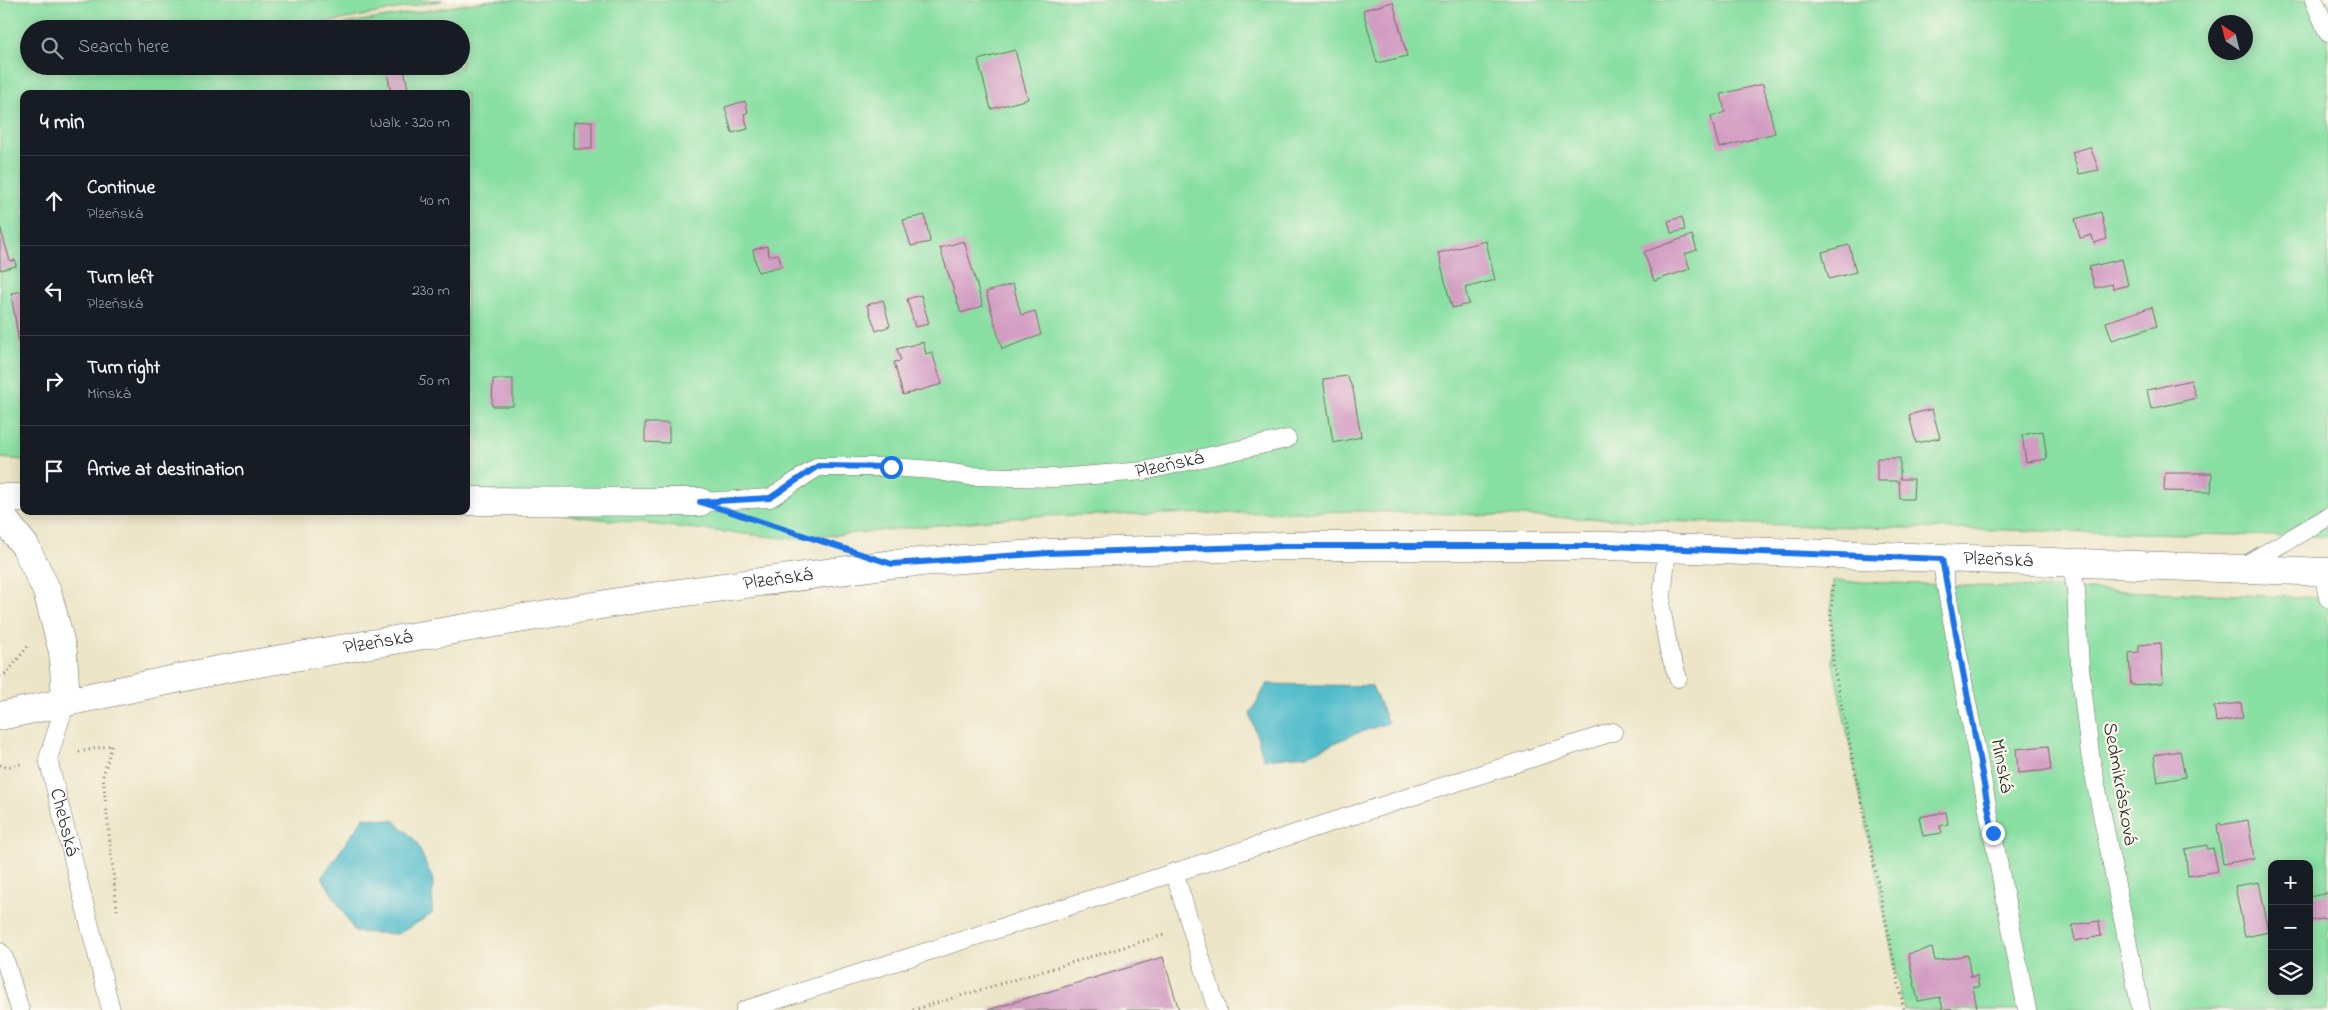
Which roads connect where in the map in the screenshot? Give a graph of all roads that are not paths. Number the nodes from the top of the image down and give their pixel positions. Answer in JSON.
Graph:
{"nodes":[{"id":1,"x":2314,"y":0,"type":"edge"},
{"id":2,"x":2328,"y":33,"type":"edge"},
{"id":3,"x":1287,"y":439,"type":"dead end"},
{"id":4,"x":0,"y":498,"type":"edge"},
{"id":5,"x":20,"y":498,"type":"edge"},
{"id":6,"x":470,"y":501,"type":"edge"},
{"id":7,"x":700,"y":502,"type":"joint"},
{"id":8,"x":0,"y":514,"type":"edge"},
{"id":9,"x":2328,"y":517,"type":"edge"},
{"id":10,"x":1668,"y":549,"type":"junction"},
{"id":11,"x":1942,"y":559,"type":"junction"},
{"id":12,"x":2071,"y":563,"type":"junction"},
{"id":13,"x":2236,"y":570,"type":"junction"},
{"id":14,"x":2326,"y":581,"type":"edge"},
{"id":15,"x":1678,"y":678,"type":"dead end"},
{"id":16,"x":66,"y":701,"type":"junction"},
{"id":17,"x":0,"y":716,"type":"edge"},
{"id":18,"x":1613,"y":732,"type":"dead end"},
{"id":19,"x":1174,"y":872,"type":"junction"},
{"id":20,"x":0,"y":952,"type":"edge"},
{"id":21,"x":20,"y":1010,"type":"edge"},
{"id":22,"x":111,"y":1010,"type":"edge"},
{"id":23,"x":745,"y":1010,"type":"edge"},
{"id":24,"x":1217,"y":1010,"type":"edge"},
{"id":25,"x":2027,"y":1010,"type":"edge"},
{"id":26,"x":2141,"y":1010,"type":"edge"}],
"edges":[{"from":1,"to":2,"type":"lane"},
{"from":3,"to":7,"type":"lane","name":"Plzeňská"},
{"from":4,"to":5,"type":"main road"},
{"from":6,"to":7,"type":"main road","name":"Plzeňská"},
{"from":8,"to":16,"type":"main road"},
{"from":9,"to":13,"type":"lane"},
{"from":10,"to":11,"type":"main road","name":"Plzeňská"},
{"from":10,"to":15,"type":"lane"},
{"from":10,"to":16,"type":"main road","name":"Plzeňská"},
{"from":11,"to":12,"type":"main road","name":"Plzeňská"},
{"from":11,"to":25,"type":"lane","name":"Minská"},
{"from":12,"to":13,"type":"main road","name":"Plzeňská"},
{"from":12,"to":26,"type":"lane","name":"Sedmikrásková"},
{"from":13,"to":14,"type":"main road","name":"Plzeňská"},
{"from":16,"to":17,"type":"main road"},
{"from":16,"to":22,"type":"lane","name":"Chebská"},
{"from":18,"to":19,"type":"lane"},
{"from":19,"to":23,"type":"lane"},
{"from":19,"to":24,"type":"lane"},
{"from":20,"to":21,"type":"lane"}]}
